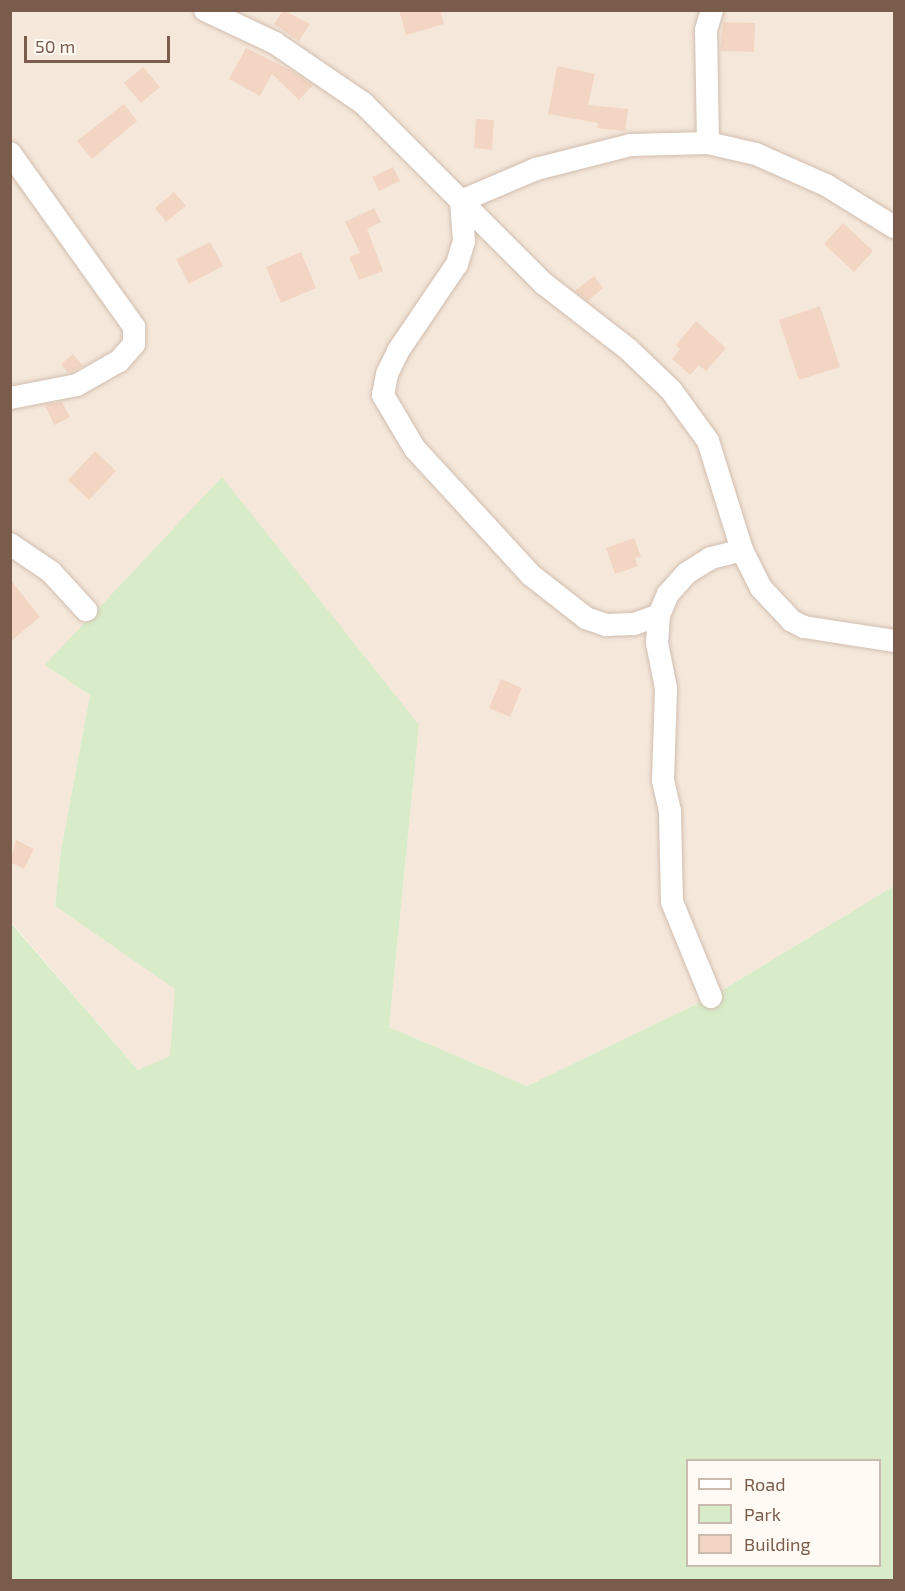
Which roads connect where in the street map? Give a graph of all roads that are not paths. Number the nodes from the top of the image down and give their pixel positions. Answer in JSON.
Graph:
{"nodes":[{"id":1,"x":205,"y":10,"type":"edge"},
{"id":2,"x":712,"y":10,"type":"edge"},
{"id":3,"x":708,"y":143,"type":"junction"},
{"id":4,"x":10,"y":153,"type":"edge"},
{"id":5,"x":461,"y":201,"type":"junction"},
{"id":6,"x":894,"y":227,"type":"edge"},
{"id":7,"x":10,"y":398,"type":"edge"},
{"id":8,"x":10,"y":543,"type":"edge"},
{"id":9,"x":742,"y":550,"type":"junction"},
{"id":10,"x":86,"y":610,"type":"dead end"},
{"id":11,"x":659,"y":615,"type":"junction"},
{"id":12,"x":894,"y":641,"type":"edge"},
{"id":13,"x":711,"y":997,"type":"dead end"}],
"edges":[{"from":1,"to":5,"type":"street"},
{"from":2,"to":3,"type":"street"},
{"from":3,"to":5,"type":"street"},
{"from":3,"to":6,"type":"street"},
{"from":4,"to":7,"type":"street"},
{"from":5,"to":9,"type":"street"},
{"from":5,"to":11,"type":"street"},
{"from":8,"to":10,"type":"street"},
{"from":9,"to":11,"type":"street"},
{"from":9,"to":12,"type":"street"},
{"from":11,"to":13,"type":"street"}]}
